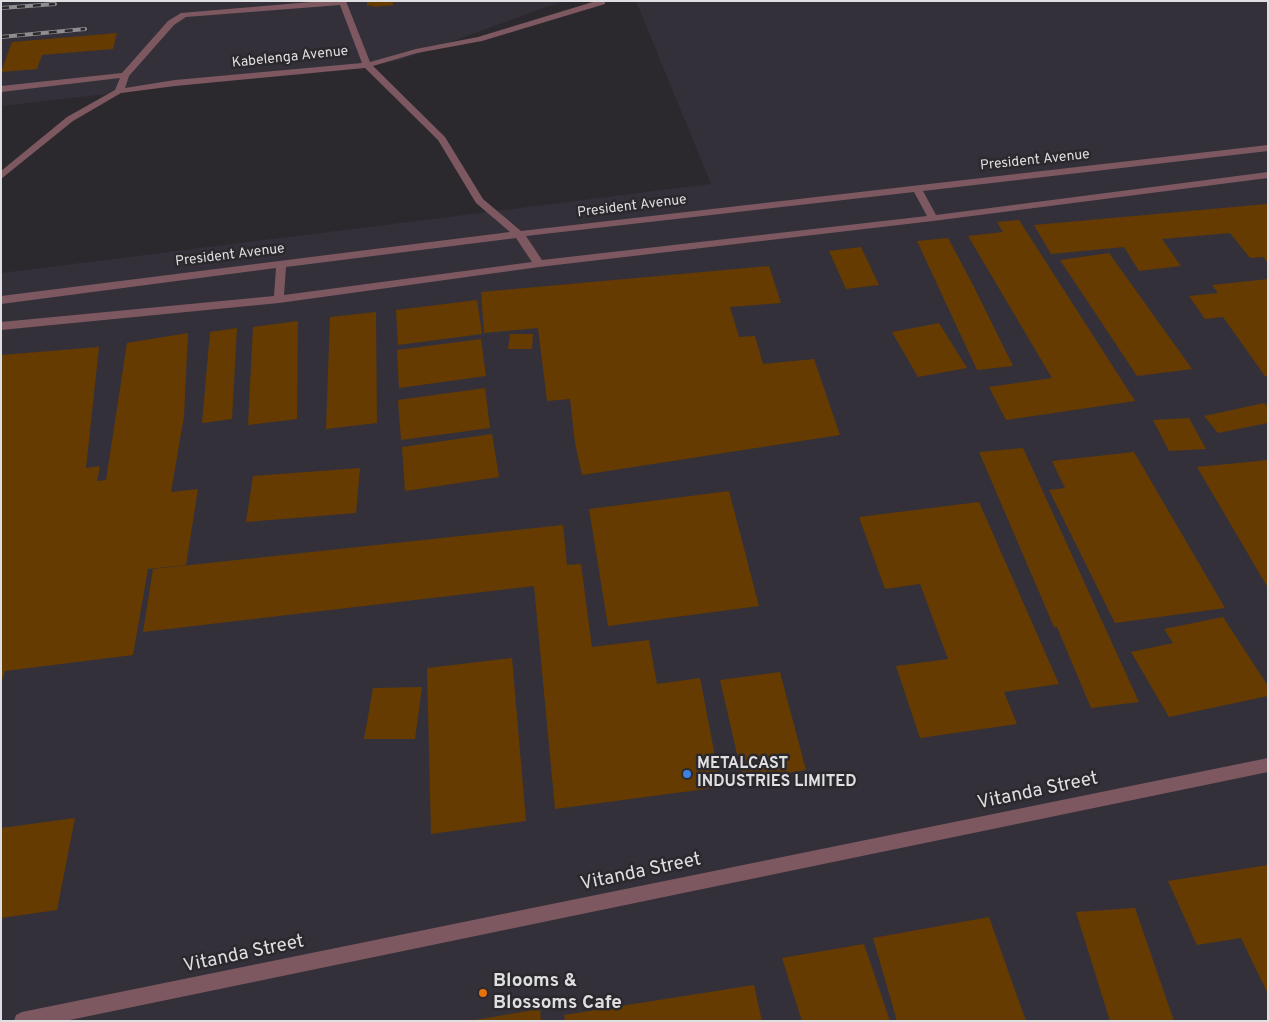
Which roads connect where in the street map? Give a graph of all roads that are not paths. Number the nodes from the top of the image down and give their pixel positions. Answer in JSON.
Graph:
{"nodes":[{"id":1,"x":602,"y":2,"type":"edge"},
{"id":2,"x":367,"y":65,"type":"junction"},
{"id":3,"x":125,"y":75,"type":"junction"},
{"id":4,"x":1,"y":89,"type":"edge"},
{"id":5,"x":119,"y":90,"type":"junction"},
{"id":6,"x":1266,"y":150,"type":"edge"},
{"id":7,"x":1268,"y":175,"type":"edge"},
{"id":8,"x":1,"y":176,"type":"edge"},
{"id":9,"x":918,"y":188,"type":"junction"},
{"id":10,"x":933,"y":218,"type":"junction"},
{"id":11,"x":519,"y":234,"type":"junction"},
{"id":12,"x":281,"y":264,"type":"junction"},
{"id":13,"x":539,"y":264,"type":"junction"},
{"id":14,"x":279,"y":299,"type":"junction"},
{"id":15,"x":1,"y":300,"type":"edge"},
{"id":16,"x":1,"y":326,"type":"edge"},
{"id":17,"x":1268,"y":765,"type":"edge"},
{"id":18,"x":22,"y":1021,"type":"edge"}],
"edges":[{"from":1,"to":2,"type":"street","name":"Kabelenga Avenue"},
{"from":2,"to":3,"type":"street"},
{"from":2,"to":5,"type":"street","name":"Kabelenga Avenue"},
{"from":2,"to":11,"type":"street"},
{"from":3,"to":4,"type":"street"},
{"from":3,"to":5,"type":"street"},
{"from":5,"to":8,"type":"street","name":"Kabelenga Avenue"},
{"from":6,"to":9,"type":"street","name":"President Avenue"},
{"from":7,"to":10,"type":"street"},
{"from":9,"to":10,"type":"street"},
{"from":9,"to":11,"type":"street","name":"President Avenue"},
{"from":10,"to":13,"type":"street"},
{"from":11,"to":12,"type":"street","name":"President Avenue"},
{"from":11,"to":13,"type":"street"},
{"from":12,"to":14,"type":"street"},
{"from":12,"to":15,"type":"street","name":"President Avenue"},
{"from":13,"to":14,"type":"street"},
{"from":14,"to":16,"type":"street"},
{"from":17,"to":18,"type":"street","name":"Vitanda Street"}]}
